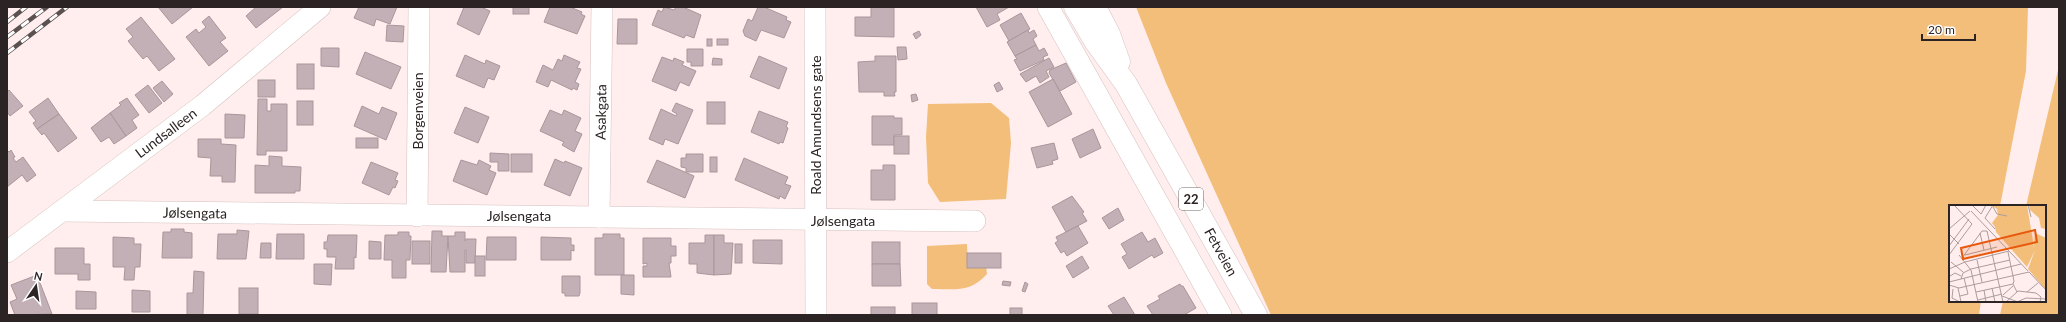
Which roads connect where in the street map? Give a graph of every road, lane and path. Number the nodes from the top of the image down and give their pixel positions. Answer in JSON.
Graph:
{"nodes":[{"id":1,"x":320,"y":7,"type":"edge"},
{"id":2,"x":419,"y":7,"type":"edge"},
{"id":3,"x":602,"y":7,"type":"edge"},
{"id":4,"x":815,"y":7,"type":"edge"},
{"id":5,"x":1048,"y":7,"type":"edge"},
{"id":6,"x":1075,"y":7,"type":"edge"},
{"id":7,"x":1095,"y":7,"type":"edge"},
{"id":8,"x":1126,"y":84,"type":"junction"},
{"id":9,"x":62,"y":211,"type":"junction"},
{"id":10,"x":417,"y":216,"type":"junction"},
{"id":11,"x":599,"y":217,"type":"junction"},
{"id":12,"x":816,"y":221,"type":"junction"},
{"id":13,"x":976,"y":221,"type":"dead end"},
{"id":14,"x":7,"y":252,"type":"edge"},
{"id":15,"x":816,"y":315,"type":"edge"},
{"id":16,"x":1221,"y":315,"type":"edge"},
{"id":17,"x":1256,"y":315,"type":"edge"}],
"edges":[{"from":1,"to":9,"type":"street","name":"Lundsalleen"},
{"from":2,"to":10,"type":"street","name":"Borgenveien"},
{"from":3,"to":11,"type":"street","name":"Asakgata"},
{"from":4,"to":12,"type":"street","name":"Roald Amundsens gate"},
{"from":5,"to":16,"type":"street"},
{"from":6,"to":8,"type":"highway","name":"Fetveien","number":"22"},
{"from":7,"to":8,"type":"highway","name":"Fetveien","number":"22"},
{"from":8,"to":17,"type":"highway","name":"Fetveien","number":"22"},
{"from":9,"to":10,"type":"street","name":"Jølsengata"},
{"from":9,"to":14,"type":"street","name":"Lundsalleen"},
{"from":10,"to":11,"type":"street","name":"Jølsengata"},
{"from":11,"to":12,"type":"street","name":"Jølsengata"},
{"from":12,"to":13,"type":"street","name":"Jølsengata"},
{"from":12,"to":15,"type":"street","name":"Roald Amundsens gate"}]}
